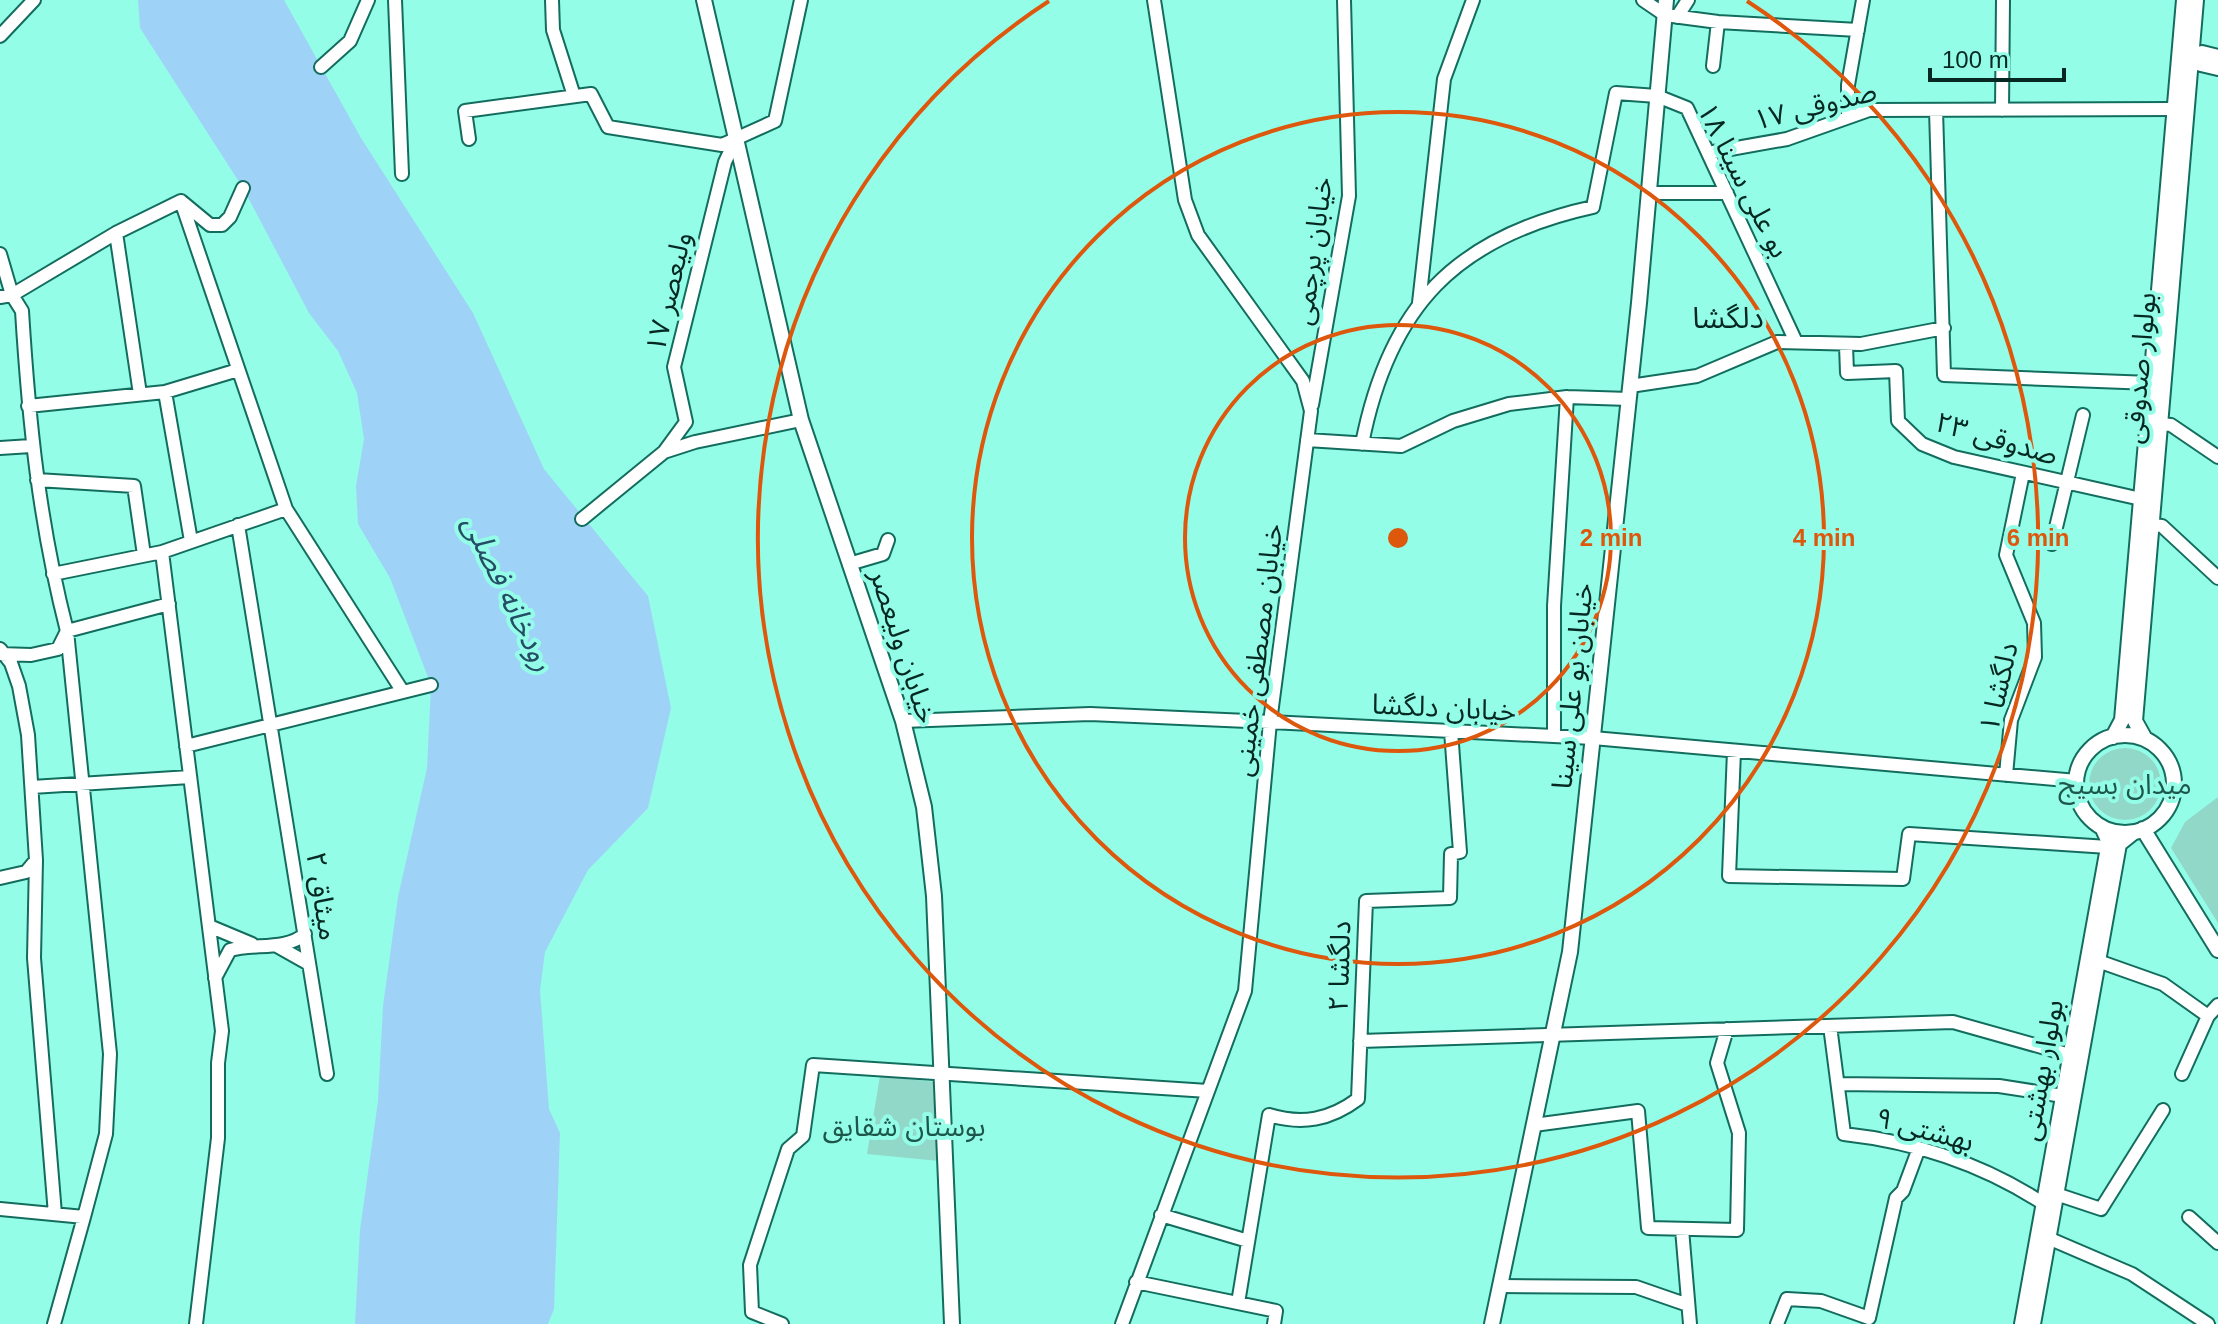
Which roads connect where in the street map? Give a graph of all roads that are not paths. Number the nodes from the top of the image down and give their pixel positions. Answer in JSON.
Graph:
{"nodes":[{"id":1,"x":34,"y":0,"type":"edge"},
{"id":2,"x":368,"y":0,"type":"edge"},
{"id":3,"x":395,"y":0,"type":"edge"},
{"id":4,"x":552,"y":0,"type":"edge"},
{"id":5,"x":704,"y":0,"type":"edge"},
{"id":6,"x":801,"y":0,"type":"edge"},
{"id":7,"x":1154,"y":0,"type":"edge"},
{"id":8,"x":1344,"y":0,"type":"edge"},
{"id":9,"x":1473,"y":0,"type":"edge"},
{"id":10,"x":1643,"y":0,"type":"edge"},
{"id":11,"x":1688,"y":0,"type":"edge"},
{"id":12,"x":1863,"y":0,"type":"edge"},
{"id":13,"x":2003,"y":0,"type":"edge"},
{"id":14,"x":2184,"y":0,"type":"edge"},
{"id":15,"x":2196,"y":0,"type":"edge"},
{"id":16,"x":1669,"y":11,"type":"edge"},
{"id":17,"x":2183,"y":18,"type":"junction"},
{"id":18,"x":1718,"y":22,"type":"junction"},
{"id":19,"x":1858,"y":30,"type":"junction"},
{"id":20,"x":0,"y":36,"type":"edge"},
{"id":21,"x":2197,"y":56,"type":"junction"},
{"id":22,"x":2218,"y":57,"type":"edge"},
{"id":23,"x":1713,"y":66,"type":"dead end"},
{"id":24,"x":321,"y":67,"type":"dead end"},
{"id":25,"x":2218,"y":68,"type":"edge"},
{"id":26,"x":2176,"y":84,"type":"junction"},
{"id":27,"x":574,"y":96,"type":"junction"},
{"id":28,"x":1657,"y":96,"type":"junction"},
{"id":29,"x":2174,"y":109,"type":"junction"},
{"id":30,"x":1936,"y":110,"type":"junction"},
{"id":31,"x":2002,"y":110,"type":"junction"},
{"id":32,"x":1848,"y":116,"type":"junction"},
{"id":33,"x":469,"y":139,"type":"dead end"},
{"id":34,"x":735,"y":141,"type":"junction"},
{"id":35,"x":1708,"y":153,"type":"junction"},
{"id":36,"x":402,"y":174,"type":"dead end"},
{"id":37,"x":243,"y":188,"type":"dead end"},
{"id":38,"x":1649,"y":193,"type":"junction"},
{"id":39,"x":1727,"y":193,"type":"junction"},
{"id":40,"x":181,"y":201,"type":"junction"},
{"id":41,"x":116,"y":233,"type":"junction"},
{"id":42,"x":0,"y":254,"type":"edge"},
{"id":43,"x":6,"y":296,"type":"edge"},
{"id":44,"x":1419,"y":303,"type":"junction"},
{"id":45,"x":1944,"y":328,"type":"junction"},
{"id":46,"x":1796,"y":342,"type":"junction"},
{"id":47,"x":1846,"y":345,"type":"junction"},
{"id":48,"x":238,"y":370,"type":"junction"},
{"id":49,"x":2151,"y":383,"type":"junction"},
{"id":50,"x":165,"y":392,"type":"junction"},
{"id":51,"x":1629,"y":392,"type":"junction"},
{"id":52,"x":140,"y":394,"type":"junction"},
{"id":53,"x":1567,"y":397,"type":"junction"},
{"id":54,"x":28,"y":406,"type":"junction"},
{"id":55,"x":1311,"y":411,"type":"junction"},
{"id":56,"x":2083,"y":415,"type":"dead end"},
{"id":57,"x":801,"y":420,"type":"junction"},
{"id":58,"x":2160,"y":424,"type":"junction"},
{"id":59,"x":1307,"y":440,"type":"junction"},
{"id":60,"x":1362,"y":444,"type":"junction"},
{"id":61,"x":31,"y":446,"type":"junction"},
{"id":62,"x":0,"y":448,"type":"edge"},
{"id":63,"x":664,"y":452,"type":"junction"},
{"id":64,"x":2218,"y":457,"type":"edge"},
{"id":65,"x":2023,"y":473,"type":"junction"},
{"id":66,"x":37,"y":480,"type":"junction"},
{"id":67,"x":2065,"y":483,"type":"junction"},
{"id":68,"x":2141,"y":499,"type":"junction"},
{"id":69,"x":286,"y":509,"type":"junction"},
{"id":70,"x":582,"y":519,"type":"dead end"},
{"id":71,"x":238,"y":525,"type":"junction"},
{"id":72,"x":2152,"y":525,"type":"junction"},
{"id":73,"x":888,"y":540,"type":"dead end"},
{"id":74,"x":191,"y":541,"type":"junction"},
{"id":75,"x":2052,"y":544,"type":"dead end"},
{"id":76,"x":162,"y":552,"type":"junction"},
{"id":77,"x":144,"y":555,"type":"junction"},
{"id":78,"x":849,"y":564,"type":"junction"},
{"id":79,"x":53,"y":574,"type":"junction"},
{"id":80,"x":2218,"y":578,"type":"edge"},
{"id":81,"x":169,"y":604,"type":"junction"},
{"id":82,"x":67,"y":631,"type":"junction"},
{"id":83,"x":0,"y":653,"type":"edge"},
{"id":84,"x":431,"y":685,"type":"dead end"},
{"id":85,"x":403,"y":692,"type":"junction"},
{"id":86,"x":903,"y":721,"type":"junction"},
{"id":87,"x":1270,"y":722,"type":"junction"},
{"id":88,"x":271,"y":726,"type":"junction"},
{"id":89,"x":1451,"y":731,"type":"junction"},
{"id":90,"x":1554,"y":736,"type":"junction"},
{"id":91,"x":2113,"y":737,"type":"junction"},
{"id":92,"x":1593,"y":738,"type":"junction"},
{"id":93,"x":2145,"y":739,"type":"junction"},
{"id":94,"x":186,"y":746,"type":"junction"},
{"id":95,"x":1734,"y":751,"type":"junction"},
{"id":96,"x":2006,"y":775,"type":"junction"},
{"id":97,"x":190,"y":777,"type":"junction"},
{"id":98,"x":2077,"y":781,"type":"junction"},
{"id":99,"x":81,"y":783,"type":"junction"},
{"id":100,"x":32,"y":787,"type":"junction"},
{"id":101,"x":2102,"y":827,"type":"junction"},
{"id":102,"x":2138,"y":831,"type":"junction"},
{"id":103,"x":2108,"y":847,"type":"junction"},
{"id":104,"x":30,"y":877,"type":"junction"},
{"id":105,"x":0,"y":878,"type":"edge"},
{"id":106,"x":209,"y":926,"type":"junction"},
{"id":107,"x":305,"y":934,"type":"junction"},
{"id":108,"x":255,"y":945,"type":"junction"},
{"id":109,"x":274,"y":945,"type":"junction"},
{"id":110,"x":2218,"y":950,"type":"edge"},
{"id":111,"x":2098,"y":961,"type":"junction"},
{"id":112,"x":309,"y":964,"type":"junction"},
{"id":113,"x":215,"y":978,"type":"junction"},
{"id":114,"x":2218,"y":1005,"type":"edge"},
{"id":115,"x":2208,"y":1016,"type":"junction"},
{"id":116,"x":1830,"y":1026,"type":"junction"},
{"id":117,"x":1727,"y":1029,"type":"junction"},
{"id":118,"x":1553,"y":1035,"type":"junction"},
{"id":119,"x":1360,"y":1041,"type":"junction"},
{"id":120,"x":2070,"y":1055,"type":"junction"},
{"id":121,"x":327,"y":1074,"type":"dead end"},
{"id":122,"x":943,"y":1074,"type":"junction"},
{"id":123,"x":2182,"y":1074,"type":"dead end"},
{"id":124,"x":1838,"y":1084,"type":"junction"},
{"id":125,"x":1208,"y":1091,"type":"junction"},
{"id":126,"x":2063,"y":1096,"type":"junction"},
{"id":127,"x":2163,"y":1110,"type":"dead end"},
{"id":128,"x":1534,"y":1125,"type":"junction"},
{"id":129,"x":1919,"y":1148,"type":"junction"},
{"id":130,"x":2056,"y":1194,"type":"junction"},
{"id":131,"x":2044,"y":1204,"type":"junction"},
{"id":132,"x":0,"y":1209,"type":"edge"},
{"id":133,"x":55,"y":1214,"type":"junction"},
{"id":134,"x":1161,"y":1215,"type":"junction"},
{"id":135,"x":84,"y":1217,"type":"junction"},
{"id":136,"x":2189,"y":1217,"type":"dead end"},
{"id":137,"x":1682,"y":1229,"type":"junction"},
{"id":138,"x":2048,"y":1238,"type":"junction"},
{"id":139,"x":1248,"y":1241,"type":"junction"},
{"id":140,"x":2218,"y":1243,"type":"edge"},
{"id":141,"x":1136,"y":1282,"type":"junction"},
{"id":142,"x":1500,"y":1286,"type":"junction"},
{"id":143,"x":1238,"y":1303,"type":"junction"},
{"id":144,"x":1688,"y":1305,"type":"junction"},
{"id":145,"x":752,"y":1312,"type":"junction"},
{"id":146,"x":2218,"y":1315,"type":"edge"},
{"id":147,"x":54,"y":1324,"type":"edge"},
{"id":148,"x":196,"y":1324,"type":"edge"},
{"id":149,"x":744,"y":1324,"type":"edge"},
{"id":150,"x":782,"y":1324,"type":"edge"},
{"id":151,"x":952,"y":1324,"type":"edge"},
{"id":152,"x":1122,"y":1324,"type":"edge"},
{"id":153,"x":1274,"y":1324,"type":"edge"},
{"id":154,"x":1492,"y":1324,"type":"edge"},
{"id":155,"x":1690,"y":1324,"type":"edge"},
{"id":156,"x":1777,"y":1324,"type":"edge"},
{"id":157,"x":2022,"y":1324,"type":"edge"},
{"id":158,"x":2033,"y":1324,"type":"edge"},
{"id":159,"x":2210,"y":1324,"type":"edge"}],
"edges":[{"from":1,"to":20,"type":"street"},
{"from":2,"to":24,"type":"street"},
{"from":3,"to":36,"type":"street"},
{"from":4,"to":27,"type":"street"},
{"from":5,"to":34,"type":"main road","name":"خیابان ولیعصر"},
{"from":6,"to":34,"type":"street"},
{"from":7,"to":55,"type":"street","name":"خیابان مصطفی خمینی"},
{"from":8,"to":55,"type":"street","name":"خیابان پرچمی"},
{"from":9,"to":44,"type":"street"},
{"from":10,"to":16,"type":"street"},
{"from":11,"to":16,"type":"street"},
{"from":12,"to":19,"type":"street"},
{"from":13,"to":31,"type":"street"},
{"from":14,"to":17,"type":"main road","name":"بولوار صدوقی"},
{"from":15,"to":21,"type":"main road","name":"بولوار صدوقی"},
{"from":16,"to":18,"type":"street"},
{"from":16,"to":28,"type":"main road","name":"خیابان بو علی سینا"},
{"from":17,"to":21,"type":"main road"},
{"from":17,"to":26,"type":"main road","name":"بولوار صدوقی"},
{"from":18,"to":19,"type":"street"},
{"from":18,"to":23,"type":"street"},
{"from":19,"to":32,"type":"street"},
{"from":21,"to":22,"type":"main road"},
{"from":21,"to":25,"type":"main road"},
{"from":21,"to":26,"type":"main road"},
{"from":21,"to":58,"type":"main road","name":"بولوار صدوقی"},
{"from":26,"to":29,"type":"main road","name":"بولوار صدوقی"},
{"from":27,"to":33,"type":"street"},
{"from":27,"to":34,"type":"street"},
{"from":28,"to":35,"type":"street","name":"بو علی سینا ۱۸"},
{"from":28,"to":38,"type":"main road","name":"خیابان بو علی سینا"},
{"from":28,"to":44,"type":"street"},
{"from":29,"to":31,"type":"street","name":"صدوقی ۱۷"},
{"from":29,"to":49,"type":"main road","name":"بولوار صدوقی"},
{"from":30,"to":31,"type":"street","name":"صدوقی ۱۷"},
{"from":30,"to":32,"type":"street","name":"صدوقی ۱۷"},
{"from":30,"to":45,"type":"street"},
{"from":32,"to":35,"type":"street","name":"صدوقی ۱۷"},
{"from":34,"to":57,"type":"main road","name":"خیابان ولیعصر"},
{"from":34,"to":63,"type":"street","name":"ولیعصر ۱۷"},
{"from":35,"to":39,"type":"street","name":"بو علی سینا ۱۸"},
{"from":37,"to":40,"type":"street"},
{"from":38,"to":39,"type":"street"},
{"from":38,"to":51,"type":"main road","name":"خیابان بو علی سینا"},
{"from":39,"to":46,"type":"street","name":"بو علی سینا ۱۸"},
{"from":40,"to":41,"type":"street"},
{"from":40,"to":48,"type":"street"},
{"from":41,"to":43,"type":"street"},
{"from":41,"to":52,"type":"street"},
{"from":42,"to":43,"type":"street"},
{"from":43,"to":54,"type":"street"},
{"from":44,"to":60,"type":"street"},
{"from":45,"to":47,"type":"street"},
{"from":45,"to":49,"type":"street"},
{"from":46,"to":47,"type":"street"},
{"from":46,"to":51,"type":"street"},
{"from":47,"to":65,"type":"street","name":"صدوقی ۲۳"},
{"from":48,"to":50,"type":"street"},
{"from":48,"to":69,"type":"street"},
{"from":49,"to":68,"type":"main road","name":"بولوار صدوقی"},
{"from":50,"to":52,"type":"street"},
{"from":50,"to":74,"type":"street"},
{"from":51,"to":53,"type":"street"},
{"from":51,"to":92,"type":"main road","name":"خیابان بو علی سینا"},
{"from":52,"to":54,"type":"street"},
{"from":53,"to":60,"type":"street"},
{"from":53,"to":90,"type":"street"},
{"from":54,"to":61,"type":"street"},
{"from":55,"to":59,"type":"street","name":"خیابان مصطفی خمینی"},
{"from":56,"to":67,"type":"street"},
{"from":57,"to":63,"type":"street"},
{"from":57,"to":78,"type":"main road","name":"خیابان ولیعصر"},
{"from":58,"to":64,"type":"street"},
{"from":58,"to":72,"type":"main road","name":"بولوار صدوقی"},
{"from":59,"to":60,"type":"street"},
{"from":59,"to":87,"type":"street","name":"خیابان مصطفی خمینی"},
{"from":61,"to":62,"type":"street"},
{"from":61,"to":66,"type":"street"},
{"from":63,"to":70,"type":"street"},
{"from":65,"to":67,"type":"street","name":"صدوقی ۲۳"},
{"from":65,"to":96,"type":"street","name":"دلگشا ۱"},
{"from":66,"to":77,"type":"street"},
{"from":66,"to":79,"type":"street"},
{"from":67,"to":68,"type":"street","name":"صدوقی ۲۳"},
{"from":67,"to":75,"type":"street"},
{"from":68,"to":91,"type":"main road","name":"بولوار صدوقی"},
{"from":69,"to":71,"type":"street"},
{"from":69,"to":85,"type":"street"},
{"from":71,"to":74,"type":"street"},
{"from":71,"to":88,"type":"street","name":"میثاق ۲"},
{"from":72,"to":80,"type":"street"},
{"from":72,"to":93,"type":"main road","name":"بولوار صدوقی"},
{"from":73,"to":78,"type":"street"},
{"from":74,"to":76,"type":"street"},
{"from":76,"to":77,"type":"street"},
{"from":76,"to":81,"type":"street"},
{"from":77,"to":79,"type":"street"},
{"from":78,"to":86,"type":"main road","name":"خیابان ولیعصر"},
{"from":79,"to":82,"type":"street"},
{"from":81,"to":82,"type":"street"},
{"from":81,"to":94,"type":"street"},
{"from":82,"to":83,"type":"street"},
{"from":82,"to":99,"type":"street"},
{"from":83,"to":100,"type":"street"},
{"from":84,"to":85,"type":"street"},
{"from":85,"to":88,"type":"street"},
{"from":86,"to":87,"type":"street","name":"خیابان دلگشا"},
{"from":86,"to":122,"type":"main road","name":"خیابان ولیعصر"},
{"from":87,"to":89,"type":"street","name":"خیابان دلگشا"},
{"from":87,"to":125,"type":"street","name":"خیابان مصطفی خمینی"},
{"from":88,"to":94,"type":"street"},
{"from":88,"to":107,"type":"street","name":"میثاق ۲"},
{"from":89,"to":90,"type":"street","name":"خیابان دلگشا"},
{"from":89,"to":119,"type":"street","name":"دلگشا ۲"},
{"from":90,"to":92,"type":"street","name":"خیابان دلگشا"},
{"from":91,"to":93,"type":"main road"},
{"from":91,"to":98,"type":"main road"},
{"from":92,"to":95,"type":"street","name":"خیابان دلگشا"},
{"from":92,"to":118,"type":"main road","name":"خیابان بو علی سینا"},
{"from":93,"to":102,"type":"main road"},
{"from":94,"to":97,"type":"street"},
{"from":95,"to":96,"type":"street","name":"خیابان دلگشا"},
{"from":95,"to":103,"type":"street"},
{"from":96,"to":98,"type":"street","name":"خیابان دلگشا"},
{"from":97,"to":99,"type":"street"},
{"from":97,"to":106,"type":"street"},
{"from":98,"to":101,"type":"main road"},
{"from":99,"to":100,"type":"street"},
{"from":99,"to":135,"type":"street"},
{"from":100,"to":104,"type":"street"},
{"from":101,"to":102,"type":"main road"},
{"from":101,"to":103,"type":"main road","name":"بولوار بهشتی"},
{"from":102,"to":110,"type":"main road"},
{"from":102,"to":111,"type":"main road","name":"بولوار بهشتی"},
{"from":103,"to":120,"type":"main road","name":"بولوار بهشتی"},
{"from":104,"to":105,"type":"street"},
{"from":104,"to":133,"type":"street"},
{"from":106,"to":108,"type":"street"},
{"from":106,"to":113,"type":"street"},
{"from":107,"to":109,"type":"street"},
{"from":107,"to":112,"type":"street","name":"میثاق ۲"},
{"from":108,"to":109,"type":"street"},
{"from":108,"to":113,"type":"street"},
{"from":109,"to":112,"type":"street"},
{"from":111,"to":115,"type":"street"},
{"from":111,"to":130,"type":"main road","name":"بولوار بهشتی"},
{"from":112,"to":121,"type":"street","name":"میثاق ۲"},
{"from":113,"to":148,"type":"street"},
{"from":114,"to":115,"type":"street"},
{"from":115,"to":123,"type":"street"},
{"from":116,"to":117,"type":"street"},
{"from":116,"to":120,"type":"street"},
{"from":116,"to":124,"type":"street","name":"بهشتی ۹"},
{"from":117,"to":118,"type":"street"},
{"from":117,"to":137,"type":"street"},
{"from":118,"to":119,"type":"street"},
{"from":118,"to":128,"type":"main road","name":"خیابان بو علی سینا"},
{"from":119,"to":139,"type":"street","name":"دلگشا ۲"},
{"from":120,"to":126,"type":"main road","name":"بولوار بهشتی"},
{"from":122,"to":125,"type":"street"},
{"from":122,"to":145,"type":"street"},
{"from":122,"to":151,"type":"main road","name":"خیابان ولیعصر"},
{"from":124,"to":126,"type":"street"},
{"from":124,"to":129,"type":"street","name":"بهشتی ۹"},
{"from":125,"to":134,"type":"street","name":"خیابان مصطفی خمینی"},
{"from":126,"to":131,"type":"main road","name":"بولوار بهشتی"},
{"from":127,"to":130,"type":"street"},
{"from":128,"to":137,"type":"street"},
{"from":128,"to":142,"type":"main road","name":"خیابان بو علی سینا"},
{"from":129,"to":131,"type":"street","name":"بهشتی ۹"},
{"from":129,"to":156,"type":"street"},
{"from":130,"to":138,"type":"main road","name":"بولوار بهشتی"},
{"from":131,"to":157,"type":"main road","name":"بولوار بهشتی"},
{"from":132,"to":133,"type":"street"},
{"from":133,"to":135,"type":"street"},
{"from":134,"to":139,"type":"street"},
{"from":134,"to":141,"type":"street","name":"خیابان مصطفی خمینی"},
{"from":135,"to":147,"type":"street"},
{"from":136,"to":140,"type":"street"},
{"from":137,"to":144,"type":"street"},
{"from":138,"to":158,"type":"main road","name":"بولوار بهشتی"},
{"from":138,"to":159,"type":"street"},
{"from":139,"to":143,"type":"street"},
{"from":141,"to":143,"type":"street"},
{"from":141,"to":152,"type":"street","name":"خیابان مصطفی خمینی"},
{"from":142,"to":144,"type":"street"},
{"from":142,"to":154,"type":"main road","name":"خیابان بو علی سینا"},
{"from":143,"to":153,"type":"street"},
{"from":144,"to":155,"type":"street"},
{"from":145,"to":149,"type":"street"},
{"from":145,"to":150,"type":"street"},
{"from":146,"to":159,"type":"street"}]}
